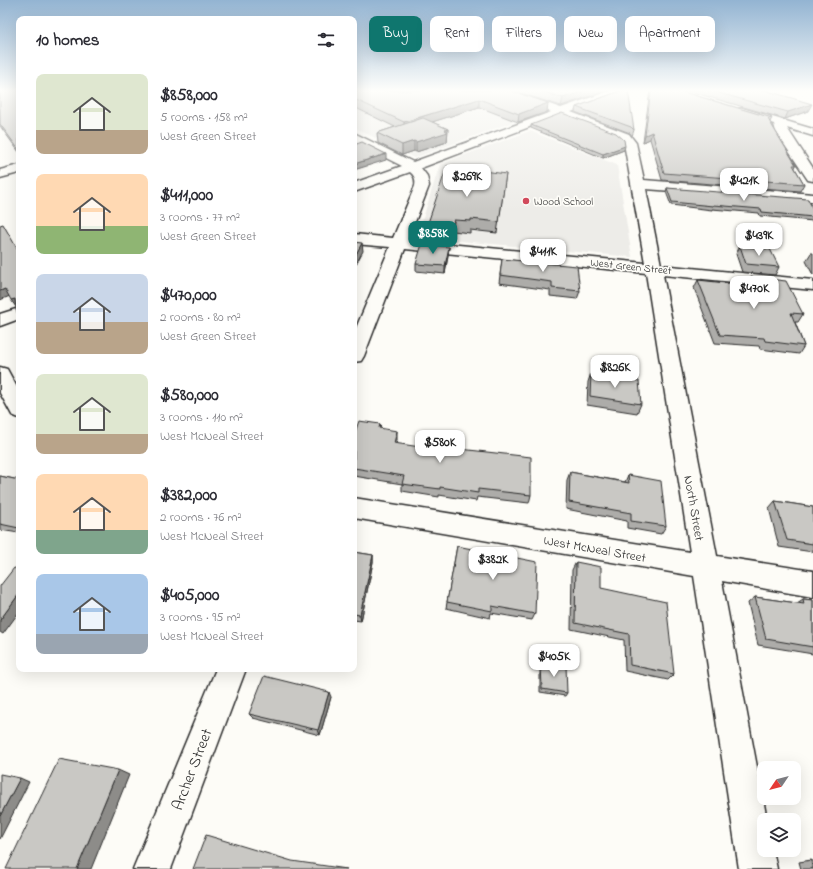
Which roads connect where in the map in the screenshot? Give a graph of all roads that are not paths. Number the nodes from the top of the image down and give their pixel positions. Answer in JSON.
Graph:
{"nodes":[{"id":1,"x":506,"y":131,"type":"edge"},
{"id":2,"x":613,"y":131,"type":"edge"},
{"id":3,"x":782,"y":131,"type":"edge"},
{"id":4,"x":357,"y":139,"type":"edge"},
{"id":5,"x":411,"y":166,"type":"junction"},
{"id":6,"x":16,"y":170,"type":"edge"},
{"id":7,"x":0,"y":174,"type":"edge"},
{"id":8,"x":813,"y":177,"type":"edge"},
{"id":9,"x":638,"y":184,"type":"junction"},
{"id":10,"x":357,"y":187,"type":"edge"},
{"id":11,"x":813,"y":198,"type":"edge"},
{"id":12,"x":357,"y":239,"type":"edge"},
{"id":13,"x":398,"y":243,"type":"junction"},
{"id":14,"x":654,"y":269,"type":"junction"},
{"id":15,"x":813,"y":285,"type":"edge"},
{"id":16,"x":16,"y":314,"type":"edge"},
{"id":17,"x":0,"y":320,"type":"edge"},
{"id":18,"x":357,"y":348,"type":"edge"},
{"id":19,"x":0,"y":374,"type":"edge"},
{"id":20,"x":16,"y":404,"type":"edge"},
{"id":21,"x":357,"y":509,"type":"edge"},
{"id":22,"x":705,"y":567,"type":"junction"},
{"id":23,"x":813,"y":584,"type":"edge"},
{"id":24,"x":230,"y":672,"type":"edge"},
{"id":25,"x":152,"y":869,"type":"edge"},
{"id":26,"x":758,"y":869,"type":"edge"}],
"edges":[{"from":1,"to":5,"type":"street"},
{"from":2,"to":9,"type":"street","name":"North Street"},
{"from":3,"to":8,"type":"street"},
{"from":4,"to":5,"type":"street"},
{"from":5,"to":10,"type":"street"},
{"from":5,"to":13,"type":"street"},
{"from":6,"to":7,"type":"street"},
{"from":9,"to":11,"type":"street"},
{"from":9,"to":14,"type":"street","name":"North Street"},
{"from":12,"to":13,"type":"street","name":"West Green Street"},
{"from":13,"to":14,"type":"street","name":"West Green Street"},
{"from":13,"to":18,"type":"street"},
{"from":14,"to":15,"type":"street","name":"West Green Street"},
{"from":14,"to":22,"type":"street","name":"North Street"},
{"from":16,"to":17,"type":"street"},
{"from":19,"to":20,"type":"street"},
{"from":21,"to":22,"type":"street","name":"West McNeal Street"},
{"from":22,"to":23,"type":"street","name":"West McNeal Street"},
{"from":22,"to":26,"type":"street","name":"North Street"},
{"from":24,"to":25,"type":"street","name":"Archer Street"}]}
